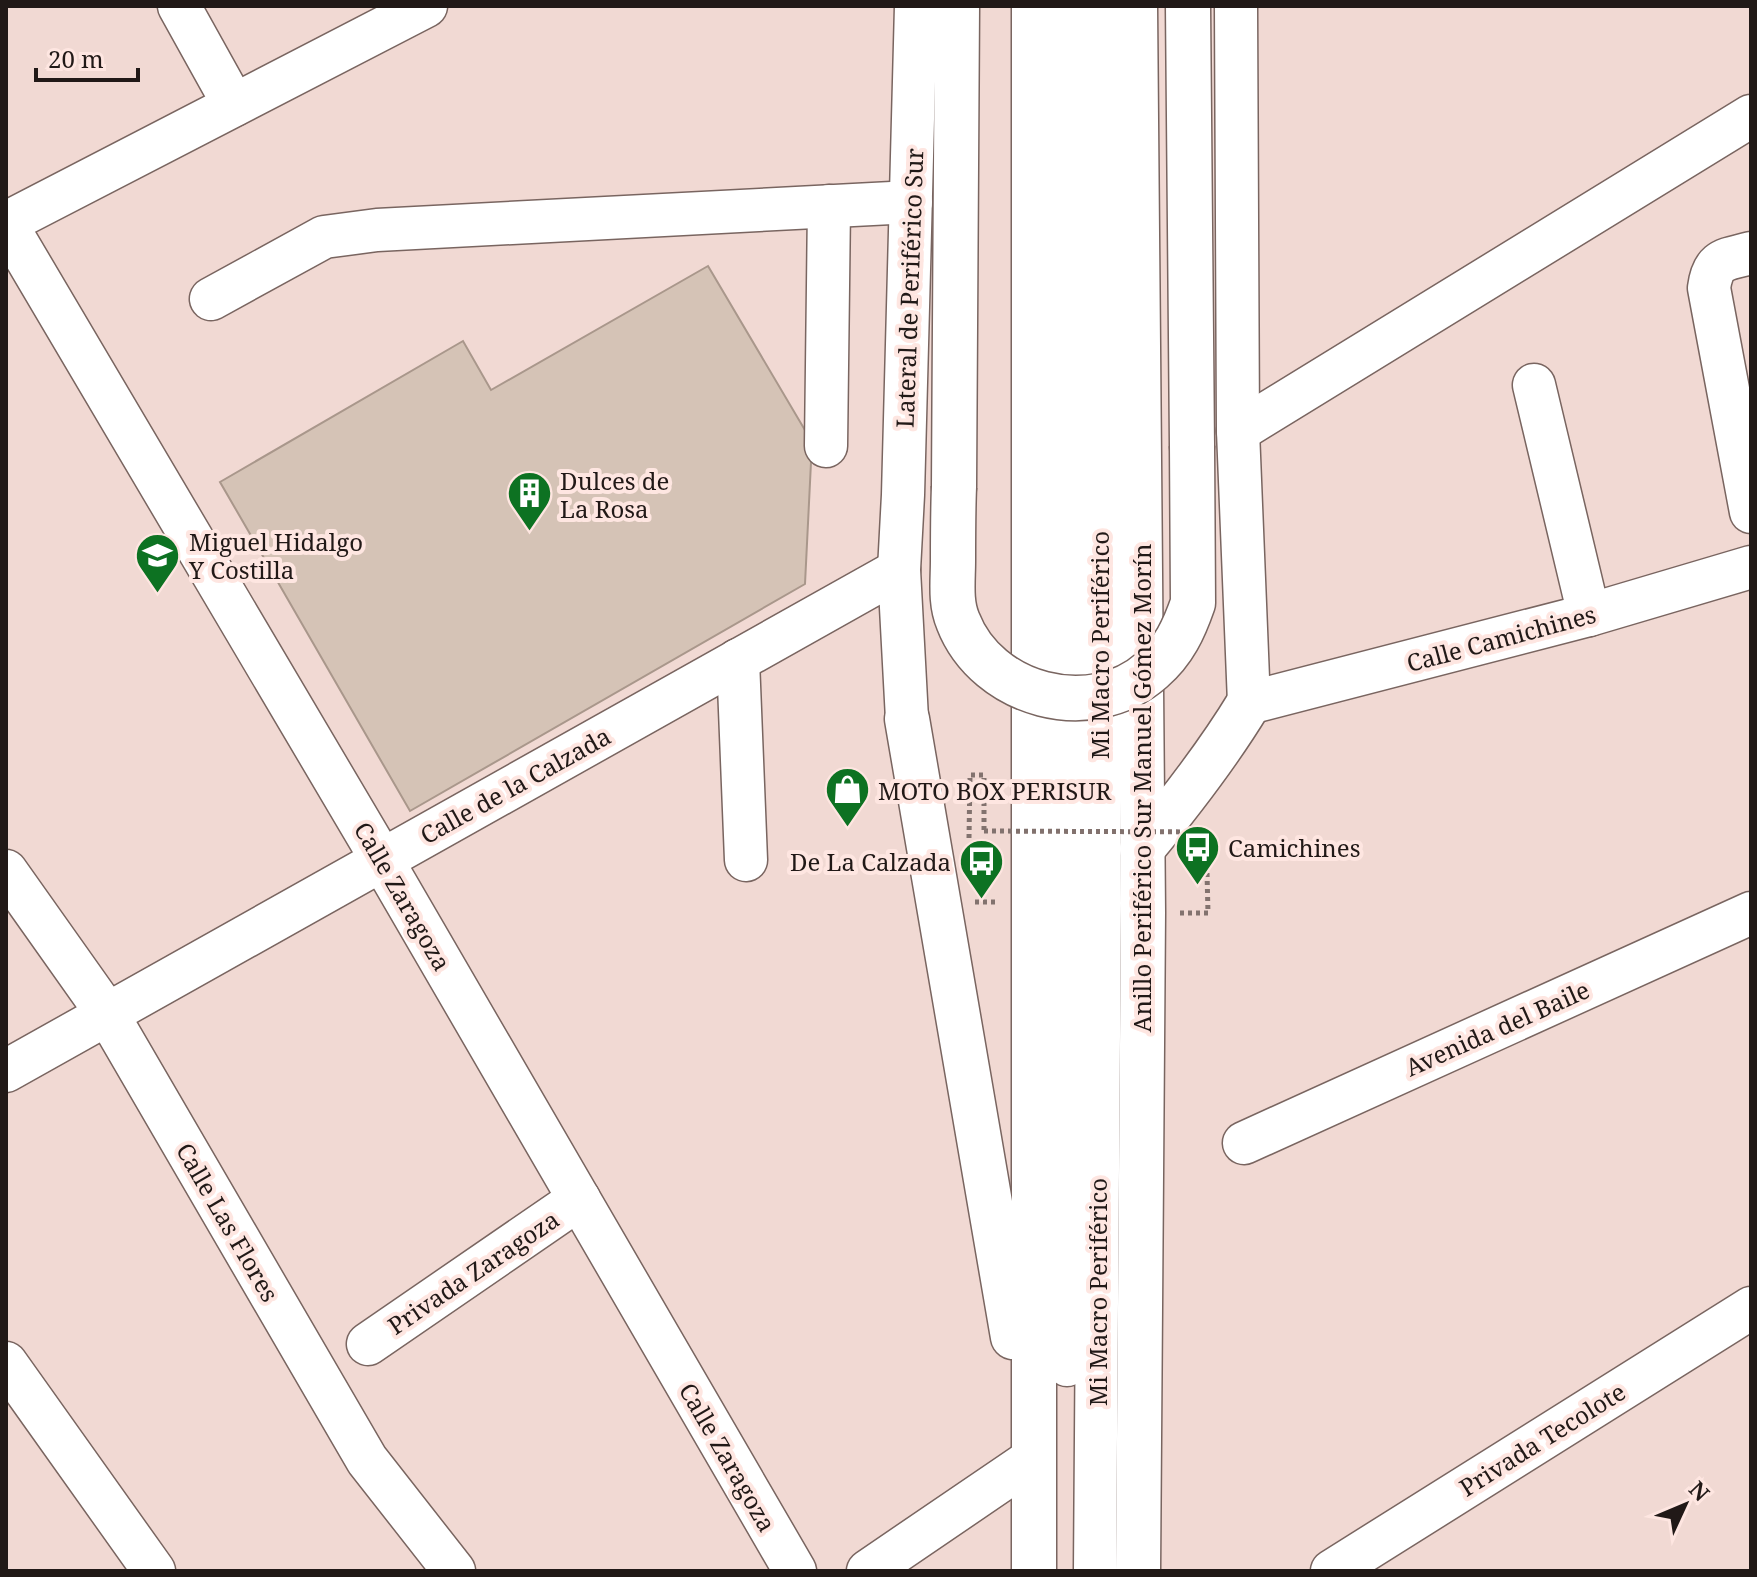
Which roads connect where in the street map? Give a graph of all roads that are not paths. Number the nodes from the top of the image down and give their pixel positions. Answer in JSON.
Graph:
{"nodes":[{"id":1,"x":179,"y":6,"type":"edge"},
{"id":2,"x":426,"y":6,"type":"edge"},
{"id":3,"x":916,"y":6,"type":"edge"},
{"id":4,"x":957,"y":6,"type":"edge"},
{"id":5,"x":1034,"y":6,"type":"edge"},
{"id":6,"x":1066,"y":6,"type":"edge"},
{"id":7,"x":1095,"y":6,"type":"edge"},
{"id":8,"x":1135,"y":6,"type":"edge"},
{"id":9,"x":1188,"y":6,"type":"edge"},
{"id":10,"x":1272,"y":6,"type":"edge"},
{"id":11,"x":1236,"y":17,"type":"edge"},
{"id":12,"x":234,"y":105,"type":"junction"},
{"id":13,"x":1751,"y":116,"type":"edge"},
{"id":14,"x":911,"y":202,"type":"junction"},
{"id":15,"x":829,"y":206,"type":"junction"},
{"id":16,"x":6,"y":224,"type":"edge"},
{"id":17,"x":1732,"y":260,"type":"edge"},
{"id":18,"x":211,"y":299,"type":"dead end"},
{"id":19,"x":1534,"y":385,"type":"dead end"},
{"id":20,"x":1238,"y":431,"type":"junction"},
{"id":21,"x":826,"y":446,"type":"dead end"},
{"id":22,"x":1751,"y":512,"type":"edge"},
{"id":23,"x":1751,"y":567,"type":"edge"},
{"id":24,"x":899,"y":570,"type":"junction"},
{"id":25,"x":1589,"y":615,"type":"junction"},
{"id":26,"x":738,"y":660,"type":"junction"},
{"id":27,"x":1249,"y":703,"type":"junction"},
{"id":28,"x":907,"y":719,"type":"joint"},
{"id":29,"x":1142,"y":849,"type":"junction"},
{"id":30,"x":382,"y":860,"type":"junction"},
{"id":31,"x":746,"y":860,"type":"dead end"},
{"id":32,"x":6,"y":871,"type":"edge"},
{"id":33,"x":1751,"y":913,"type":"edge"},
{"id":34,"x":108,"y":1015,"type":"junction"},
{"id":35,"x":6,"y":1071,"type":"edge"},
{"id":36,"x":1244,"y":1143,"type":"dead end"},
{"id":37,"x":579,"y":1199,"type":"junction"},
{"id":38,"x":1751,"y":1308,"type":"edge"},
{"id":39,"x":368,"y":1344,"type":"dead end"},
{"id":40,"x":6,"y":1363,"type":"edge"},
{"id":41,"x":1034,"y":1458,"type":"junction"},
{"id":42,"x":154,"y":1571,"type":"edge"},
{"id":43,"x":454,"y":1571,"type":"edge"},
{"id":44,"x":795,"y":1571,"type":"edge"},
{"id":45,"x":868,"y":1571,"type":"edge"},
{"id":46,"x":1034,"y":1571,"type":"edge"},
{"id":47,"x":1068,"y":1571,"type":"edge"},
{"id":48,"x":1095,"y":1571,"type":"edge"},
{"id":49,"x":1138,"y":1571,"type":"edge"},
{"id":50,"x":1332,"y":1571,"type":"edge"}],
"edges":[{"from":1,"to":12,"type":"street"},
{"from":2,"to":12,"type":"street"},
{"from":3,"to":14,"type":"street","name":"Lateral de Periférico Sur"},
{"from":4,"to":9,"type":"highway","bridge":true},
{"from":5,"to":41,"type":"highway"},
{"from":6,"to":47,"type":"street","name":"Mi Macro Periférico"},
{"from":7,"to":48,"type":"street","name":"Mi Macro Periférico"},
{"from":8,"to":29,"type":"highway","name":"Anillo Periférico Sur Manuel Gómez Morín"},
{"from":10,"to":11,"type":"street"},
{"from":11,"to":20,"type":"street"},
{"from":12,"to":16,"type":"street"},
{"from":13,"to":20,"type":"street"},
{"from":14,"to":15,"type":"street"},
{"from":14,"to":24,"type":"street","name":"Lateral de Periférico Sur"},
{"from":15,"to":18,"type":"street"},
{"from":15,"to":21,"type":"street"},
{"from":16,"to":30,"type":"street","name":"Calle Zaragoza"},
{"from":17,"to":22,"type":"street"},
{"from":19,"to":25,"type":"street"},
{"from":20,"to":27,"type":"street"},
{"from":23,"to":25,"type":"street","name":"Calle Camichines"},
{"from":24,"to":26,"type":"street","name":"Calle de la Calzada"},
{"from":24,"to":28,"type":"street","name":"Lateral de Periférico Sur"},
{"from":25,"to":27,"type":"street","name":"Calle Camichines"},
{"from":26,"to":30,"type":"street","name":"Calle de la Calzada"},
{"from":26,"to":31,"type":"street"},
{"from":27,"to":29,"type":"highway"},
{"from":28,"to":41,"type":"highway"},
{"from":29,"to":49,"type":"highway","name":"Anillo Periférico Sur Manuel Gómez Morín"},
{"from":30,"to":34,"type":"street","name":"Calle de la Calzada"},
{"from":30,"to":37,"type":"street","name":"Calle Zaragoza"},
{"from":32,"to":34,"type":"street","name":"Calle Las Flores"},
{"from":33,"to":36,"type":"street","name":"Avenida del Baile"},
{"from":34,"to":35,"type":"street","name":"Calle de la Calzada"},
{"from":34,"to":43,"type":"street","name":"Calle Las Flores"},
{"from":37,"to":39,"type":"street","name":"Privada Zaragoza"},
{"from":37,"to":44,"type":"street","name":"Calle Zaragoza"},
{"from":38,"to":50,"type":"street","name":"Privada Tecolote"},
{"from":40,"to":42,"type":"street"},
{"from":41,"to":45,"type":"street"},
{"from":41,"to":46,"type":"highway"}]}
